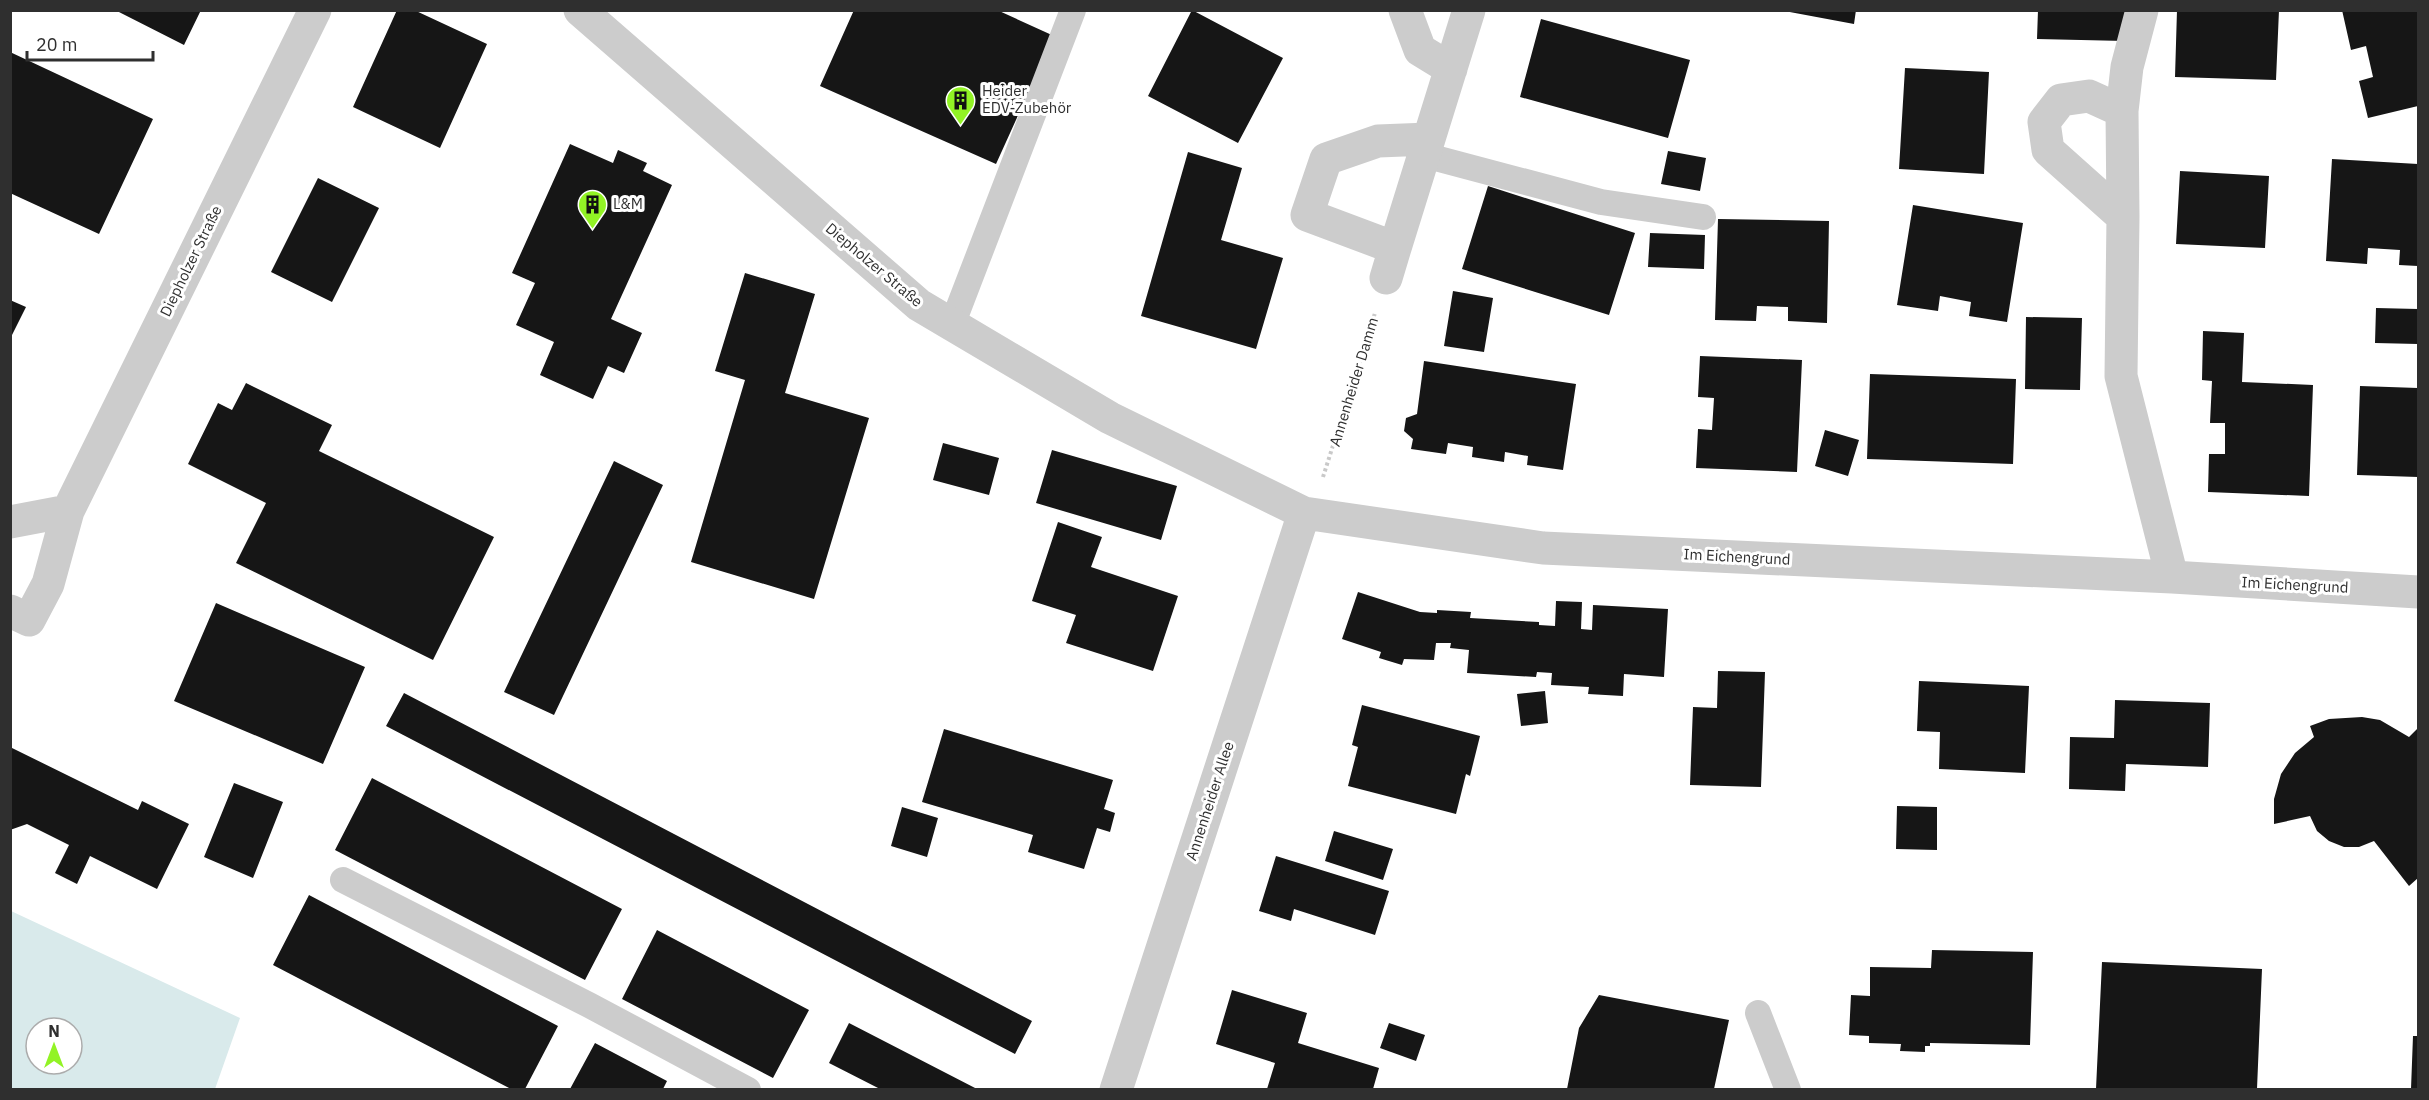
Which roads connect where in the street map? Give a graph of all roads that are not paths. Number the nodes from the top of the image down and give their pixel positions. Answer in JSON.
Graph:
{"nodes":[{"id":1,"x":315,"y":10,"type":"edge"},
{"id":2,"x":580,"y":10,"type":"edge"},
{"id":3,"x":1073,"y":10,"type":"edge"},
{"id":4,"x":1405,"y":10,"type":"edge"},
{"id":5,"x":1469,"y":10,"type":"edge"},
{"id":6,"x":2142,"y":10,"type":"edge"},
{"id":7,"x":1451,"y":69,"type":"junction"},
{"id":8,"x":2122,"y":111,"type":"junction"},
{"id":9,"x":1427,"y":147,"type":"junction"},
{"id":10,"x":1703,"y":217,"type":"dead end"},
{"id":11,"x":2123,"y":217,"type":"junction"},
{"id":12,"x":952,"y":325,"type":"junction"},
{"id":13,"x":68,"y":511,"type":"junction"},
{"id":14,"x":1304,"y":513,"type":"junction"},
{"id":15,"x":10,"y":522,"type":"edge"},
{"id":16,"x":2172,"y":577,"type":"junction"},
{"id":17,"x":2418,"y":592,"type":"edge"},
{"id":18,"x":10,"y":611,"type":"edge"},
{"id":19,"x":343,"y":880,"type":"dead end"},
{"id":20,"x":1758,"y":1013,"type":"dead end"},
{"id":21,"x":748,"y":1089,"type":"edge"},
{"id":22,"x":1116,"y":1089,"type":"edge"},
{"id":23,"x":1788,"y":1089,"type":"edge"}],
"edges":[{"from":1,"to":13,"type":"street","name":"Diepholzer Straße"},
{"from":2,"to":12,"type":"street","name":"Diepholzer Straße"},
{"from":3,"to":12,"type":"lane"},
{"from":4,"to":7,"type":"street"},
{"from":5,"to":7,"type":"street"},
{"from":6,"to":8,"type":"street"},
{"from":7,"to":9,"type":"street"},
{"from":8,"to":11,"type":"street"},
{"from":8,"to":11,"type":"street"},
{"from":9,"to":9,"type":"street"},
{"from":9,"to":10,"type":"lane"},
{"from":11,"to":16,"type":"street"},
{"from":12,"to":14,"type":"street","name":"Diepholzer Straße"},
{"from":13,"to":15,"type":"street"},
{"from":13,"to":18,"type":"street","name":"Diepholzer Straße"},
{"from":14,"to":16,"type":"street","name":"Im Eichengrund"},
{"from":14,"to":22,"type":"street","name":"Annenheider Allee"},
{"from":16,"to":17,"type":"street","name":"Im Eichengrund"},
{"from":19,"to":21,"type":"lane"},
{"from":20,"to":23,"type":"lane"}]}
